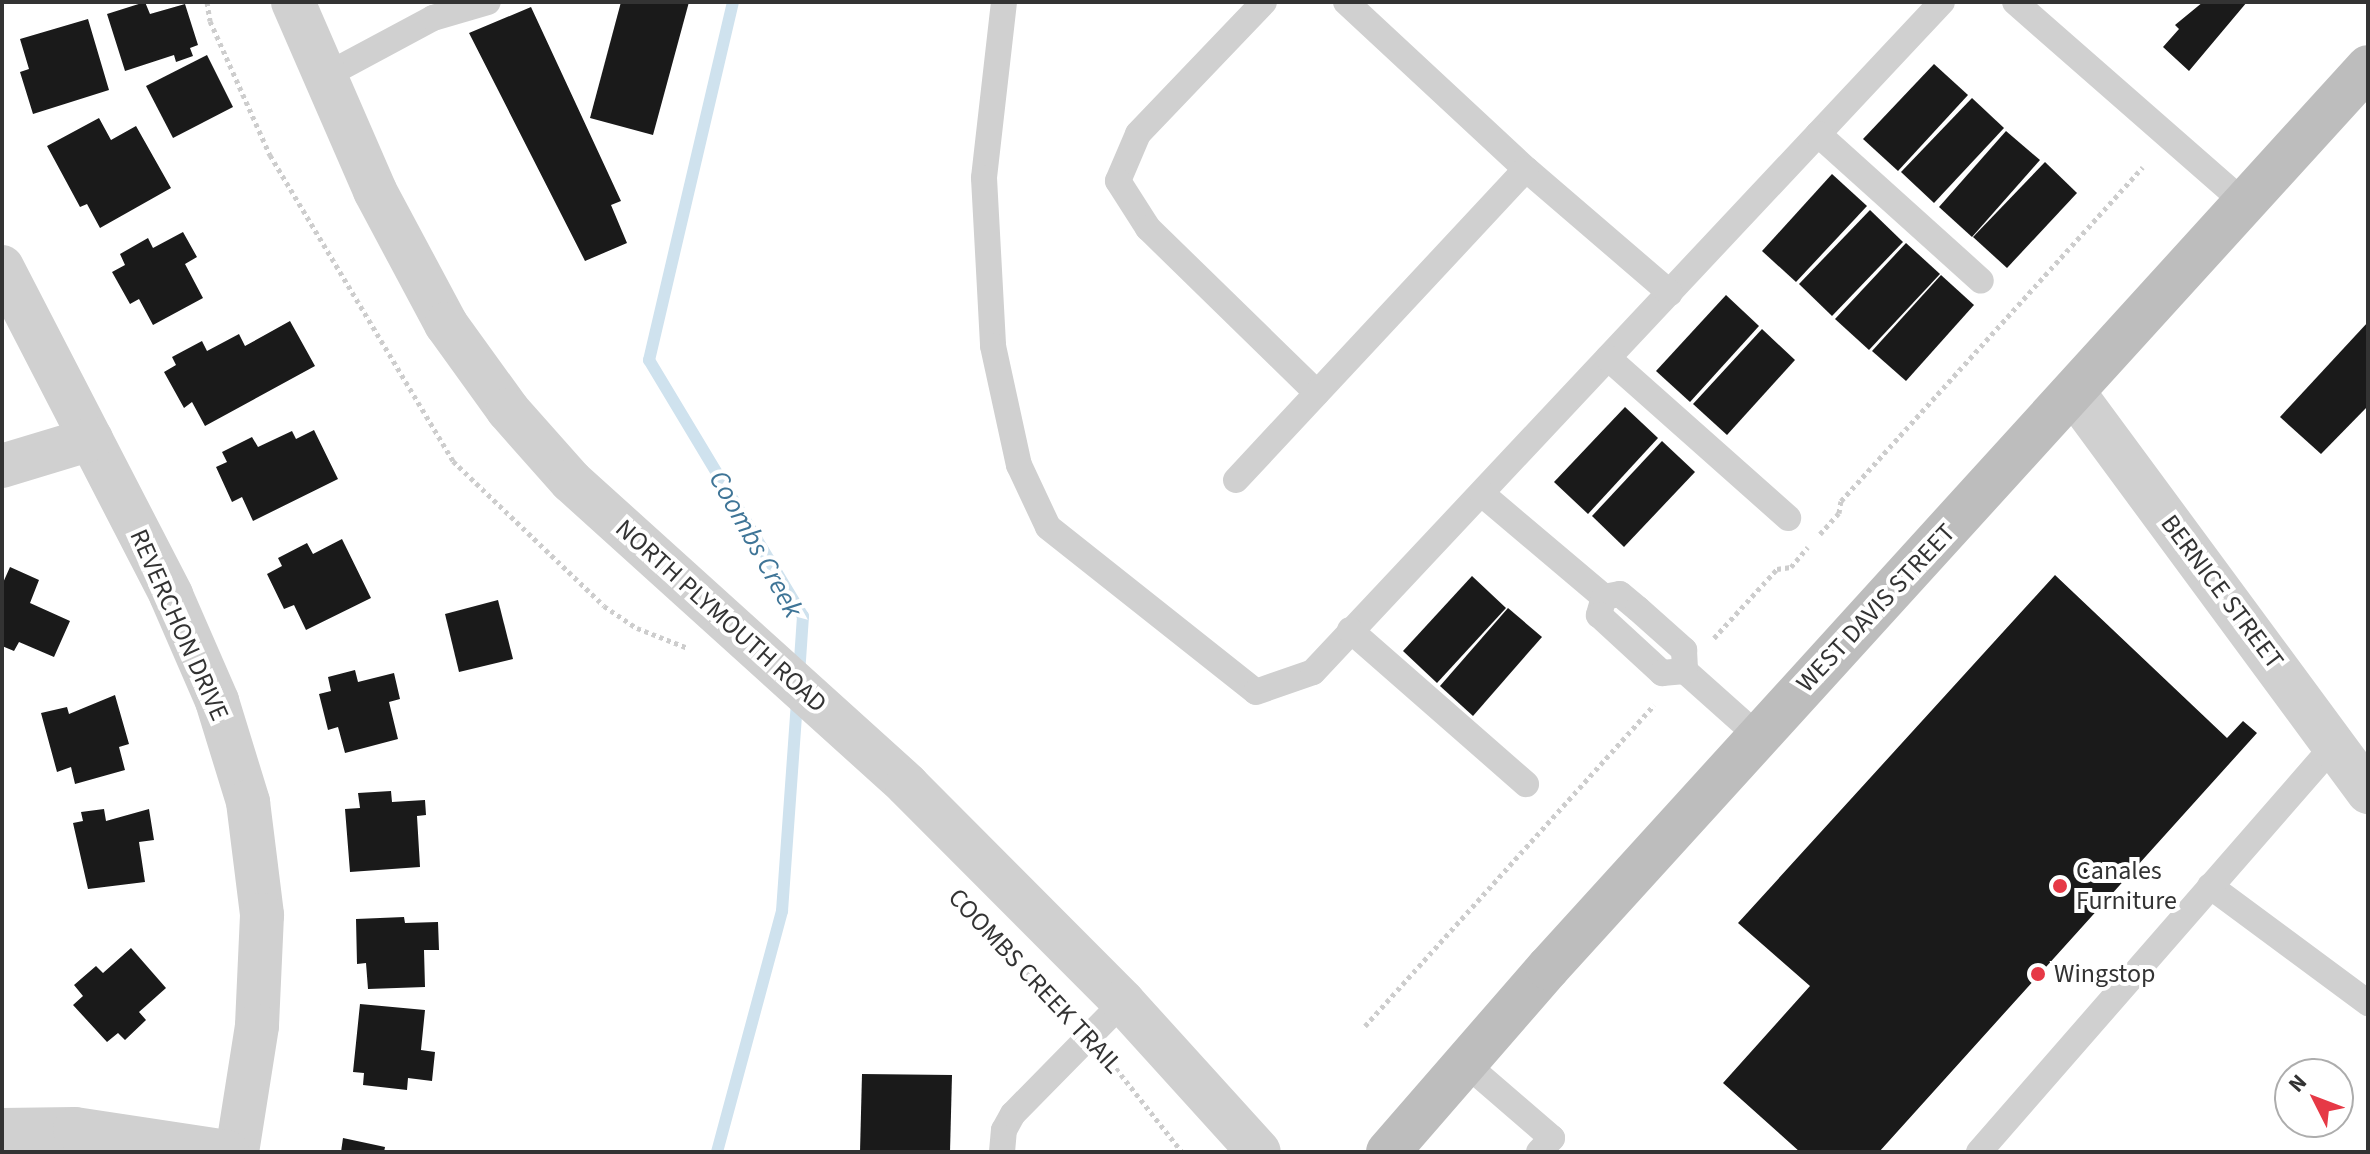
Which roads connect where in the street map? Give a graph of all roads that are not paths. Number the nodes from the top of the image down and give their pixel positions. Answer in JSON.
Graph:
{"nodes":[{"id":1,"x":293,"y":2,"type":"edge"},
{"id":2,"x":488,"y":2,"type":"edge"},
{"id":3,"x":1004,"y":2,"type":"edge"},
{"id":4,"x":1264,"y":2,"type":"edge"},
{"id":5,"x":1346,"y":2,"type":"edge"},
{"id":6,"x":2015,"y":2,"type":"edge"},
{"id":7,"x":1937,"y":8,"type":"edge"},
{"id":8,"x":2368,"y":67,"type":"edge"},
{"id":9,"x":325,"y":76,"type":"junction"},
{"id":10,"x":1818,"y":134,"type":"junction"},
{"id":11,"x":1526,"y":169,"type":"junction"},
{"id":12,"x":2246,"y":204,"type":"junction"},
{"id":13,"x":2,"y":267,"type":"edge"},
{"id":14,"x":1981,"y":281,"type":"dead end"},
{"id":15,"x":1670,"y":293,"type":"junction"},
{"id":16,"x":1608,"y":358,"type":"junction"},
{"id":17,"x":1317,"y":393,"type":"junction"},
{"id":18,"x":2074,"y":393,"type":"junction"},
{"id":19,"x":91,"y":439,"type":"junction"},
{"id":20,"x":2,"y":466,"type":"edge"},
{"id":21,"x":1236,"y":480,"type":"dead end"},
{"id":22,"x":1482,"y":494,"type":"junction"},
{"id":23,"x":1788,"y":518,"type":"dead end"},
{"id":24,"x":1350,"y":630,"type":"junction"},
{"id":25,"x":1758,"y":736,"type":"junction"},
{"id":26,"x":2335,"y":744,"type":"junction"},
{"id":27,"x":1526,"y":784,"type":"dead end"},
{"id":28,"x":2368,"y":792,"type":"edge"},
{"id":29,"x":2210,"y":886,"type":"junction"},
{"id":30,"x":1123,"y":1002,"type":"junction"},
{"id":31,"x":2368,"y":1003,"type":"edge"},
{"id":32,"x":1465,"y":1063,"type":"junction"},
{"id":33,"x":2,"y":1130,"type":"edge"},
{"id":34,"x":1391,"y":1151,"type":"edge"},
{"id":35,"x":227,"y":1152,"type":"edge"},
{"id":36,"x":237,"y":1152,"type":"edge"},
{"id":37,"x":1002,"y":1152,"type":"edge"},
{"id":38,"x":1259,"y":1152,"type":"edge"},
{"id":39,"x":1539,"y":1152,"type":"edge"},
{"id":40,"x":1979,"y":1152,"type":"edge"}],
"edges":[{"from":1,"to":9,"type":"street","name":"NORTH PLYMOUTH ROAD"},
{"from":2,"to":9,"type":"lane"},
{"from":3,"to":24,"type":"lane"},
{"from":4,"to":17,"type":"lane"},
{"from":5,"to":11,"type":"lane"},
{"from":6,"to":12,"type":"lane"},
{"from":7,"to":10,"type":"lane"},
{"from":8,"to":12,"type":"main road","name":"WEST DAVIS STREET"},
{"from":9,"to":30,"type":"street","name":"NORTH PLYMOUTH ROAD"},
{"from":10,"to":14,"type":"lane"},
{"from":10,"to":15,"type":"lane"},
{"from":11,"to":15,"type":"lane"},
{"from":11,"to":17,"type":"lane"},
{"from":12,"to":18,"type":"main road","name":"WEST DAVIS STREET"},
{"from":13,"to":19,"type":"street","name":"REVERCHON DRIVE"},
{"from":15,"to":16,"type":"lane"},
{"from":16,"to":22,"type":"lane"},
{"from":16,"to":23,"type":"lane"},
{"from":17,"to":21,"type":"lane"},
{"from":18,"to":25,"type":"main road","name":"WEST DAVIS STREET"},
{"from":18,"to":26,"type":"street","name":"BERNICE STREET"},
{"from":19,"to":20,"type":"street"},
{"from":19,"to":36,"type":"street","name":"REVERCHON DRIVE"},
{"from":22,"to":24,"type":"lane"},
{"from":22,"to":25,"type":"lane"},
{"from":24,"to":27,"type":"lane"},
{"from":25,"to":32,"type":"main road","name":"WEST DAVIS STREET"},
{"from":26,"to":28,"type":"street","name":"BERNICE STREET"},
{"from":26,"to":29,"type":"lane"},
{"from":29,"to":31,"type":"lane"},
{"from":29,"to":40,"type":"lane"},
{"from":30,"to":37,"type":"lane"},
{"from":30,"to":38,"type":"street","name":"NORTH PLYMOUTH ROAD"},
{"from":32,"to":34,"type":"main road","name":"WEST DAVIS STREET"},
{"from":32,"to":39,"type":"lane"},
{"from":33,"to":35,"type":"street"}]}
